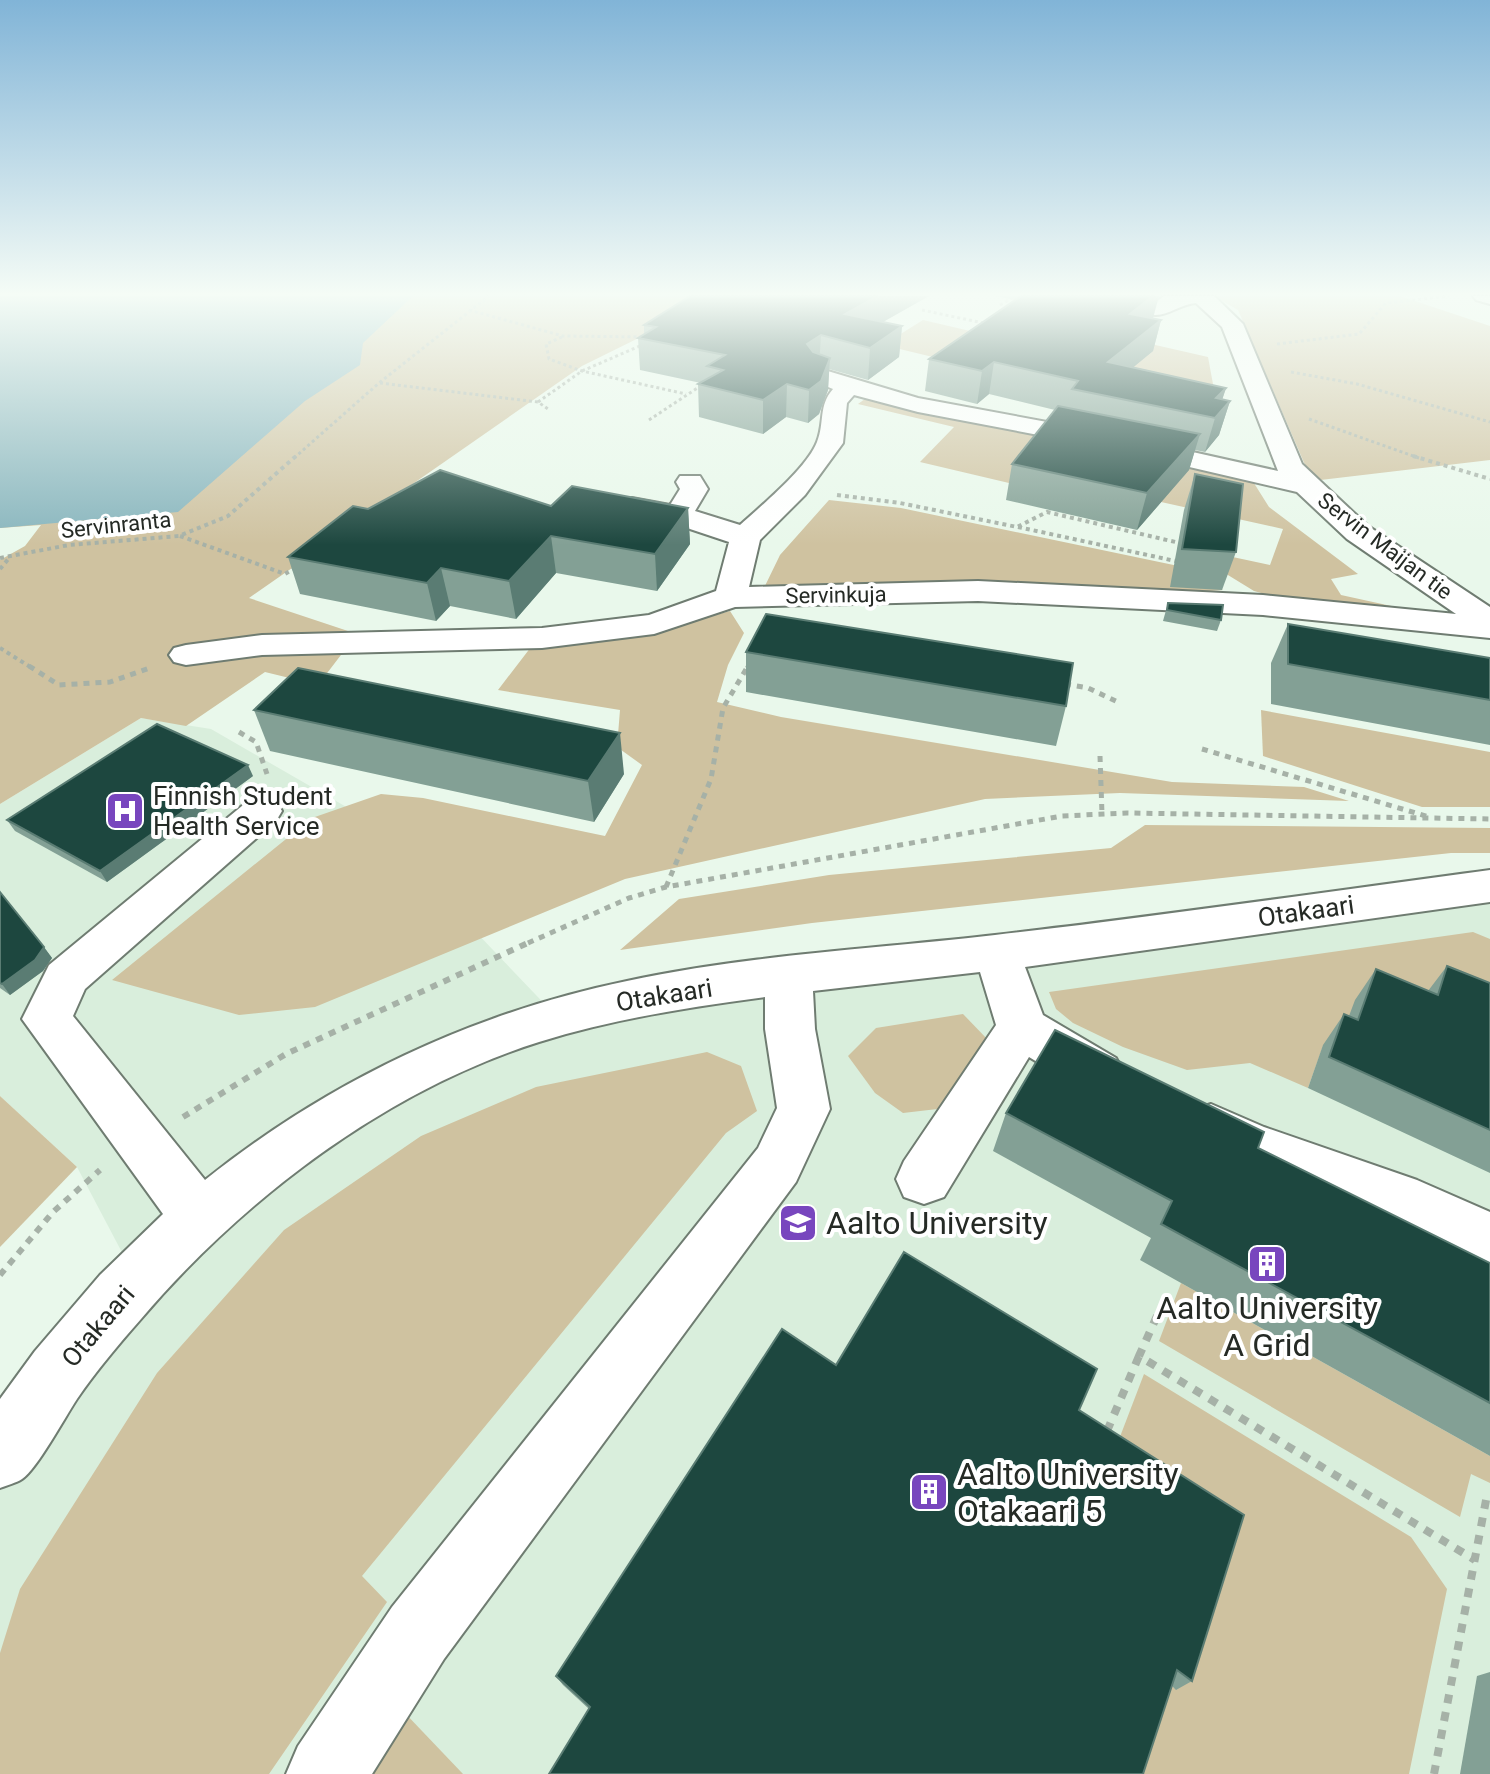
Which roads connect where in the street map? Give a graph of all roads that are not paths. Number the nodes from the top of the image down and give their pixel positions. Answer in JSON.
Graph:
{"nodes":[{"id":1,"x":828,"y":379,"type":"edge"},
{"id":2,"x":1253,"y":379,"type":"edge"},
{"id":3,"x":848,"y":387,"type":"junction"},
{"id":4,"x":690,"y":482,"type":"dead end"},
{"id":5,"x":1305,"y":486,"type":"junction"},
{"id":6,"x":600,"y":499,"type":"edge"},
{"id":7,"x":678,"y":515,"type":"junction"},
{"id":8,"x":745,"y":537,"type":"junction"},
{"id":9,"x":731,"y":597,"type":"junction"},
{"id":10,"x":1490,"y":625,"type":"edge"},
{"id":11,"x":186,"y":655,"type":"road end"},
{"id":12,"x":262,"y":811,"type":"road end"},
{"id":13,"x":1490,"y":886,"type":"edge"},
{"id":14,"x":996,"y":953,"type":"junction"},
{"id":15,"x":788,"y":976,"type":"junction"},
{"id":16,"x":1021,"y":1027,"type":"junction"},
{"id":17,"x":924,"y":1179,"type":"dead end"},
{"id":18,"x":200,"y":1218,"type":"junction"},
{"id":19,"x":1490,"y":1240,"type":"edge"},
{"id":20,"x":0,"y":1455,"type":"edge"},
{"id":21,"x":326,"y":1774,"type":"edge"}],
"edges":[{"from":1,"to":3,"type":"street"},
{"from":2,"to":5,"type":"street","name":"Servin Maijan tie"},
{"from":3,"to":5,"type":"street"},
{"from":3,"to":8,"type":"street"},
{"from":4,"to":7,"type":"street"},
{"from":5,"to":10,"type":"street","name":"Servin Maijan tie"},
{"from":6,"to":7,"type":"street"},
{"from":7,"to":8,"type":"street"},
{"from":8,"to":9,"type":"street"},
{"from":9,"to":10,"type":"street","name":"Servinkuja"},
{"from":9,"to":11,"type":"street","name":"Servinkuja"},
{"from":12,"to":18,"type":"street"},
{"from":13,"to":14,"type":"street","name":"Otakaari"},
{"from":14,"to":15,"type":"street","name":"Otakaari"},
{"from":14,"to":16,"type":"street"},
{"from":15,"to":18,"type":"street","name":"Otakaari"},
{"from":15,"to":21,"type":"street"},
{"from":16,"to":17,"type":"street"},
{"from":16,"to":19,"type":"street"},
{"from":18,"to":20,"type":"street","name":"Otakaari"}]}
